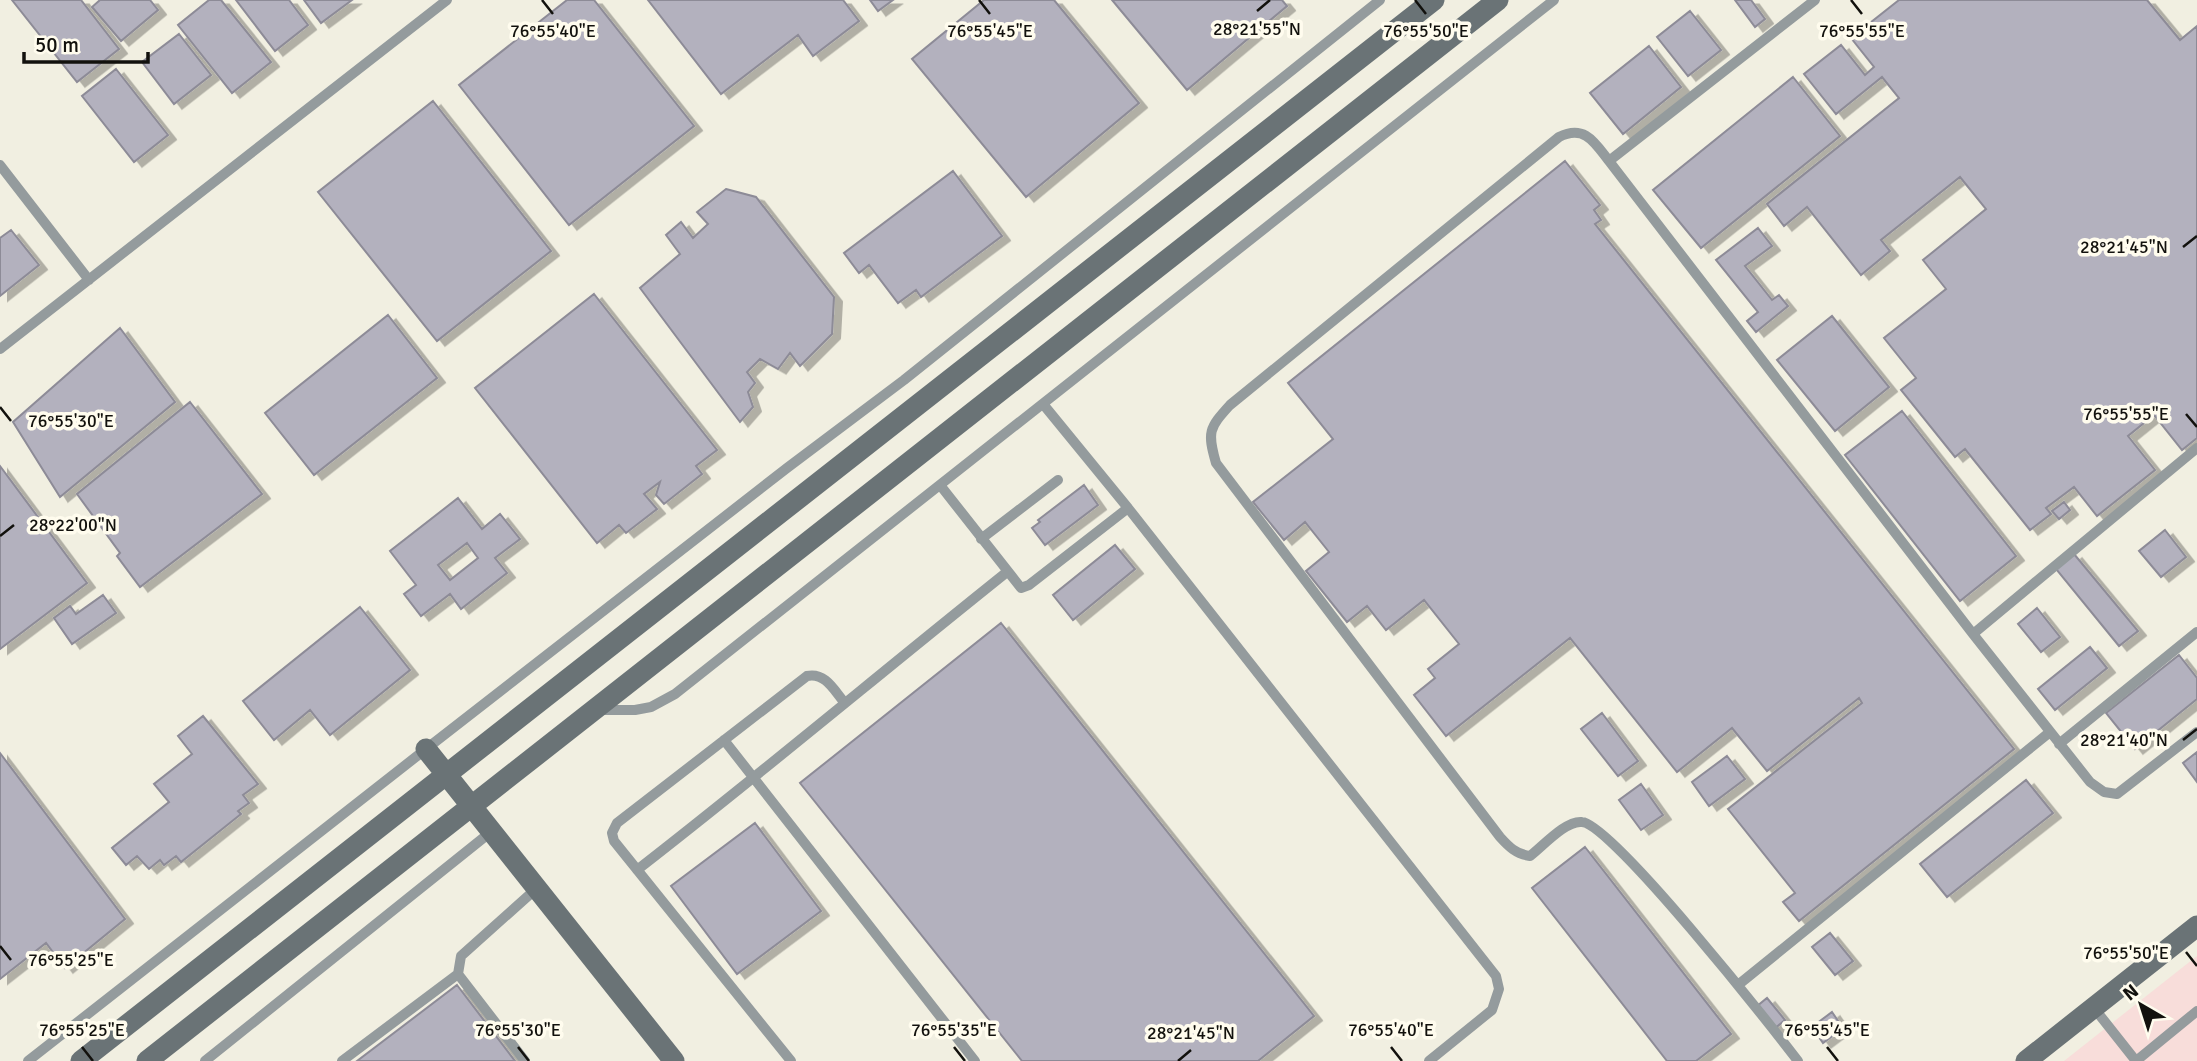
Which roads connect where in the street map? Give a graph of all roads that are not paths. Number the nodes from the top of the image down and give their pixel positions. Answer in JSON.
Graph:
{"nodes":[{"id":1,"x":447,"y":0,"type":"edge"},
{"id":2,"x":1380,"y":0,"type":"edge"},
{"id":3,"x":1434,"y":0,"type":"edge"},
{"id":4,"x":1498,"y":0,"type":"edge"},
{"id":5,"x":1554,"y":0,"type":"edge"},
{"id":6,"x":1815,"y":0,"type":"edge"},
{"id":7,"x":1609,"y":161,"type":"junction"},
{"id":8,"x":0,"y":165,"type":"edge"},
{"id":9,"x":89,"y":280,"type":"junction"},
{"id":10,"x":0,"y":349,"type":"edge"},
{"id":11,"x":1043,"y":404,"type":"junction"},
{"id":12,"x":2197,"y":448,"type":"edge"},
{"id":13,"x":1058,"y":480,"type":"dead end"},
{"id":14,"x":940,"y":485,"type":"junction"},
{"id":15,"x":1129,"y":509,"type":"junction"},
{"id":16,"x":981,"y":539,"type":"junction"},
{"id":17,"x":1007,"y":572,"type":"junction"},
{"id":18,"x":2197,"y":632,"type":"edge"},
{"id":19,"x":1973,"y":634,"type":"junction"},
{"id":20,"x":844,"y":702,"type":"junction"},
{"id":21,"x":592,"y":710,"type":"junction"},
{"id":22,"x":2050,"y":732,"type":"junction"},
{"id":23,"x":2197,"y":732,"type":"edge"},
{"id":24,"x":724,"y":740,"type":"junction"},
{"id":25,"x":2059,"y":744,"type":"junction"},
{"id":26,"x":426,"y":749,"type":"junction"},
{"id":27,"x":447,"y":774,"type":"junction"},
{"id":28,"x":755,"y":778,"type":"junction"},
{"id":29,"x":471,"y":804,"type":"junction"},
{"id":30,"x":492,"y":831,"type":"junction"},
{"id":31,"x":637,"y":870,"type":"junction"},
{"id":32,"x":537,"y":888,"type":"junction"},
{"id":33,"x":2197,"y":926,"type":"edge"},
{"id":34,"x":458,"y":974,"type":"junction"},
{"id":35,"x":1738,"y":985,"type":"junction"},
{"id":36,"x":2093,"y":1008,"type":"junction"},
{"id":37,"x":2197,"y":1011,"type":"edge"},
{"id":38,"x":28,"y":1061,"type":"edge"},
{"id":39,"x":81,"y":1061,"type":"edge"},
{"id":40,"x":147,"y":1061,"type":"edge"},
{"id":41,"x":205,"y":1061,"type":"edge"},
{"id":42,"x":342,"y":1061,"type":"edge"},
{"id":43,"x":526,"y":1061,"type":"edge"},
{"id":44,"x":674,"y":1061,"type":"edge"},
{"id":45,"x":791,"y":1061,"type":"edge"},
{"id":46,"x":975,"y":1061,"type":"edge"},
{"id":47,"x":1429,"y":1061,"type":"edge"},
{"id":48,"x":1798,"y":1061,"type":"edge"},
{"id":49,"x":2026,"y":1061,"type":"edge"},
{"id":50,"x":2136,"y":1061,"type":"edge"}],
"edges":[{"from":1,"to":9,"type":"lane"},
{"from":2,"to":26,"type":"lane"},
{"from":3,"to":27,"type":"street"},
{"from":4,"to":21,"type":"street"},
{"from":5,"to":11,"type":"lane"},
{"from":6,"to":7,"type":"lane"},
{"from":7,"to":19,"type":"lane"},
{"from":7,"to":35,"type":"lane"},
{"from":8,"to":9,"type":"lane"},
{"from":9,"to":10,"type":"lane"},
{"from":11,"to":14,"type":"lane"},
{"from":11,"to":15,"type":"lane"},
{"from":12,"to":19,"type":"lane"},
{"from":13,"to":16,"type":"lane"},
{"from":14,"to":16,"type":"lane"},
{"from":14,"to":21,"type":"lane"},
{"from":15,"to":17,"type":"lane"},
{"from":15,"to":47,"type":"lane"},
{"from":16,"to":17,"type":"lane"},
{"from":17,"to":20,"type":"lane"},
{"from":18,"to":25,"type":"lane"},
{"from":19,"to":22,"type":"lane"},
{"from":20,"to":24,"type":"lane"},
{"from":20,"to":28,"type":"lane"},
{"from":21,"to":29,"type":"street"},
{"from":22,"to":25,"type":"lane"},
{"from":22,"to":35,"type":"lane"},
{"from":23,"to":25,"type":"lane"},
{"from":24,"to":28,"type":"lane"},
{"from":24,"to":31,"type":"lane"},
{"from":26,"to":27,"type":"street"},
{"from":26,"to":38,"type":"lane"},
{"from":27,"to":29,"type":"street"},
{"from":27,"to":39,"type":"street"},
{"from":28,"to":31,"type":"lane"},
{"from":28,"to":46,"type":"lane"},
{"from":29,"to":30,"type":"street"},
{"from":29,"to":40,"type":"street"},
{"from":30,"to":32,"type":"street"},
{"from":30,"to":41,"type":"lane"},
{"from":31,"to":45,"type":"lane"},
{"from":32,"to":34,"type":"lane"},
{"from":32,"to":44,"type":"street"},
{"from":33,"to":36,"type":"street"},
{"from":34,"to":42,"type":"lane"},
{"from":34,"to":43,"type":"lane"},
{"from":35,"to":48,"type":"lane"},
{"from":36,"to":49,"type":"street"},
{"from":36,"to":50,"type":"lane"},
{"from":37,"to":50,"type":"lane"}]}
